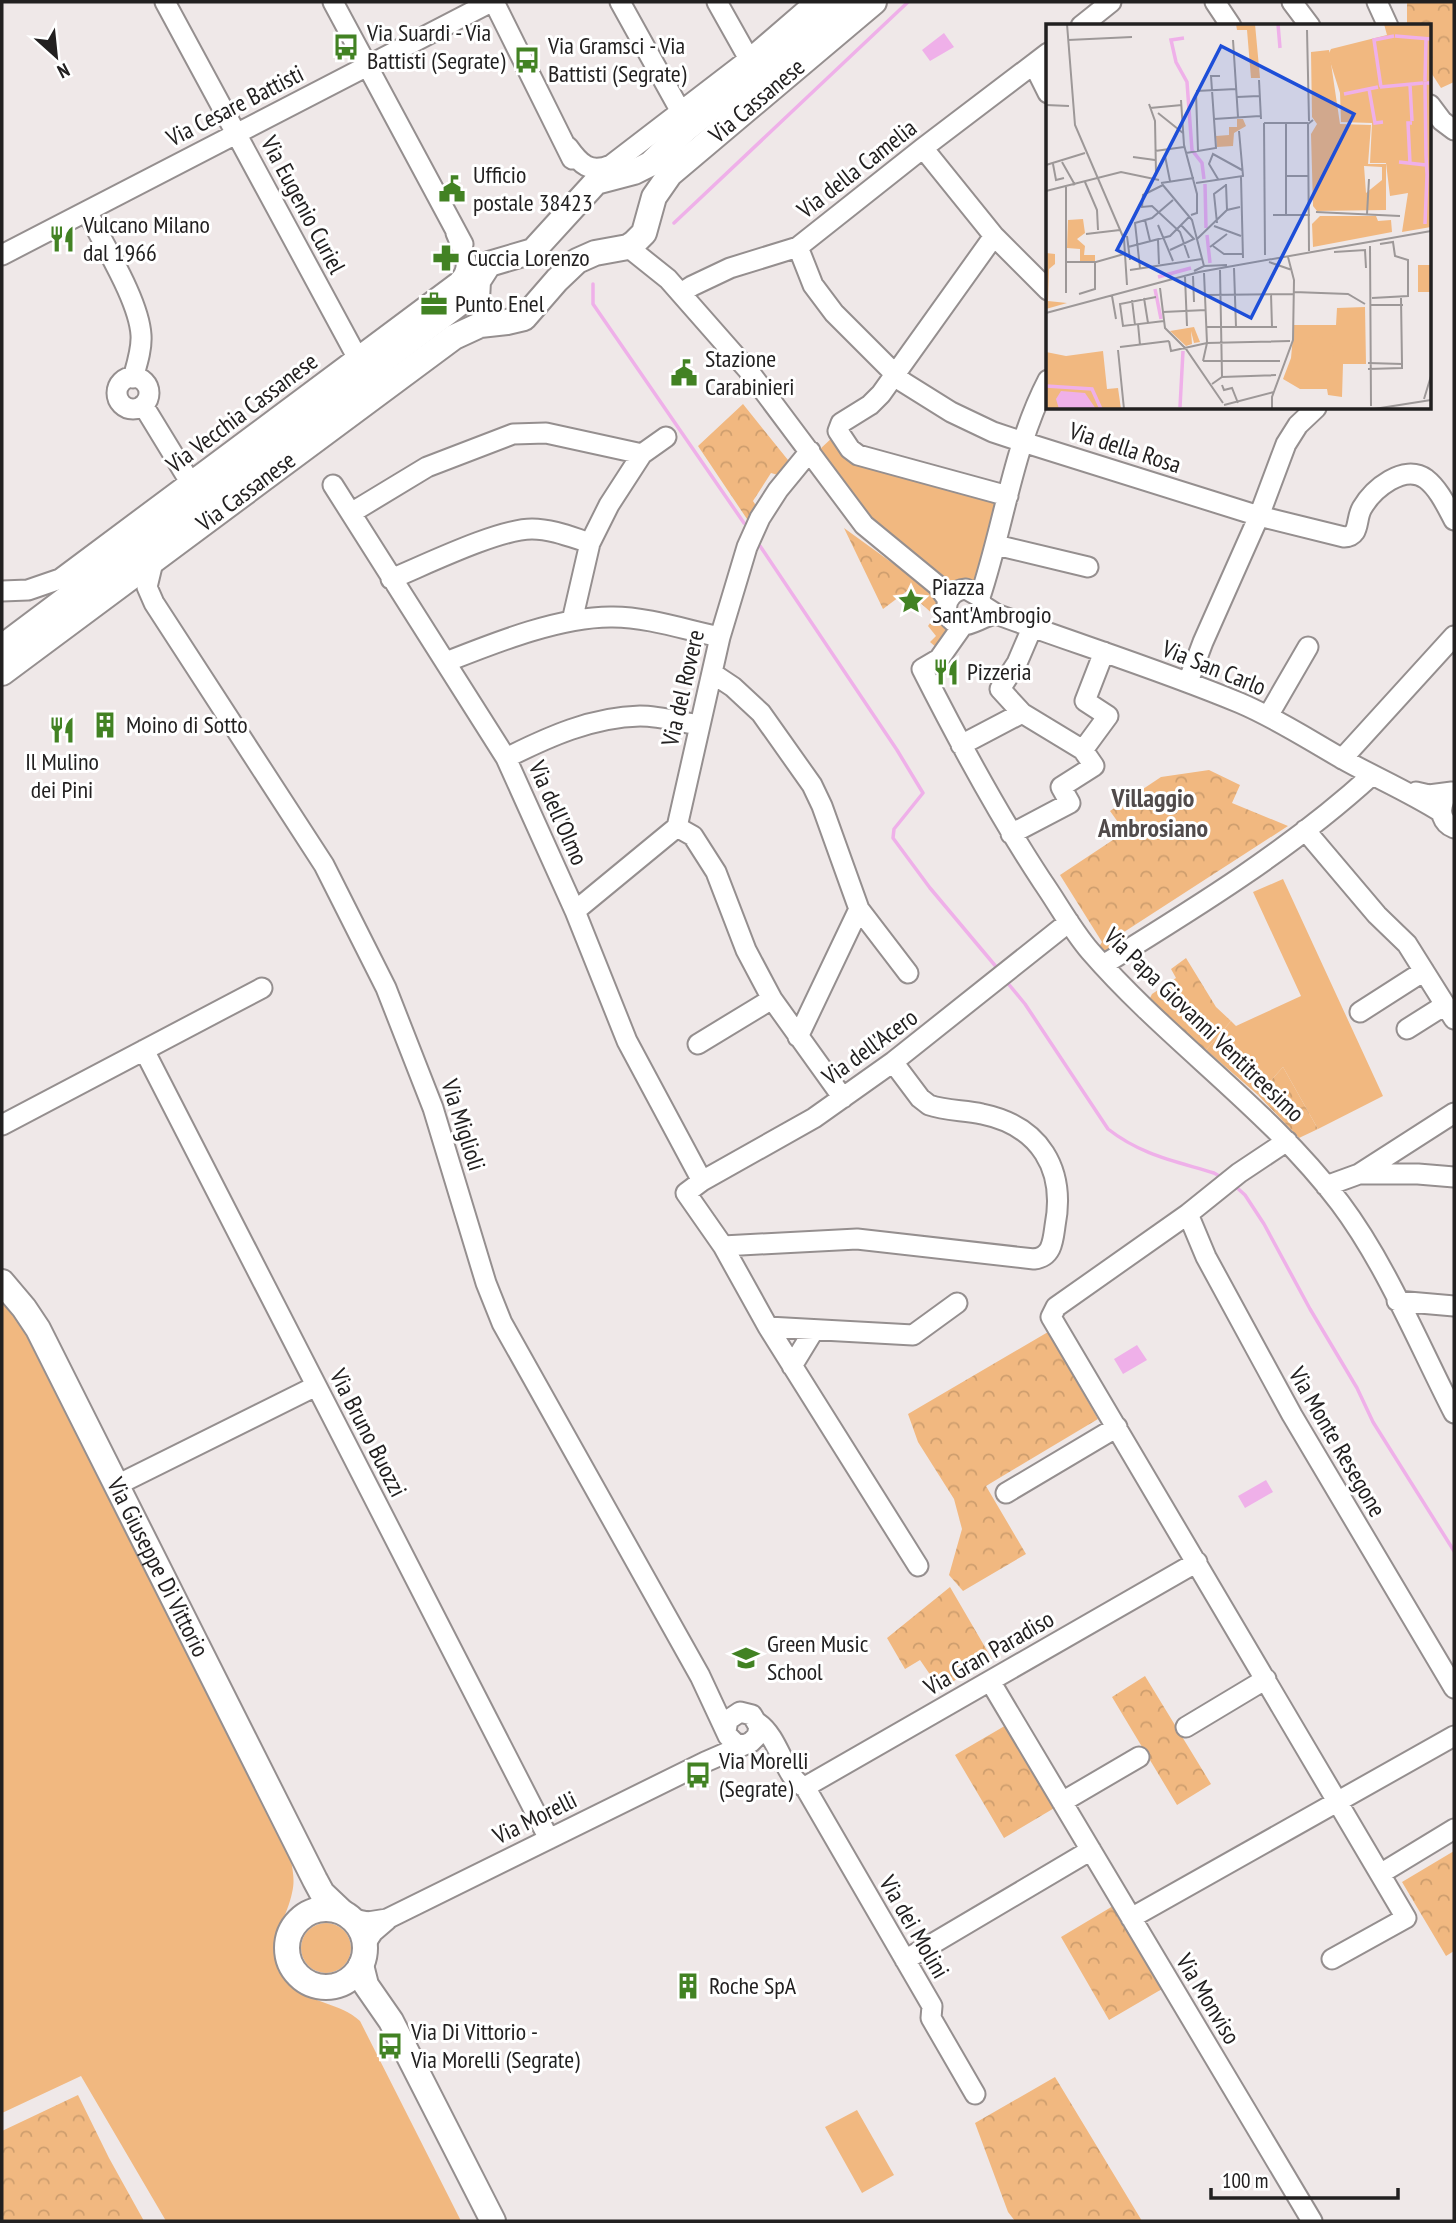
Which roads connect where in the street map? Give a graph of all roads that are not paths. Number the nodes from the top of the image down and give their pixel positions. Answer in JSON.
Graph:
{"nodes":[{"id":1,"x":165,"y":2,"type":"edge"},
{"id":2,"x":333,"y":2,"type":"edge"},
{"id":3,"x":493,"y":2,"type":"edge"},
{"id":4,"x":620,"y":2,"type":"edge"},
{"id":5,"x":717,"y":2,"type":"edge"},
{"id":6,"x":815,"y":2,"type":"edge"},
{"id":7,"x":843,"y":2,"type":"edge"},
{"id":8,"x":874,"y":2,"type":"edge"},
{"id":9,"x":1111,"y":2,"type":"edge"},
{"id":10,"x":1215,"y":2,"type":"edge"},
{"id":11,"x":1292,"y":2,"type":"edge"},
{"id":12,"x":1377,"y":2,"type":"edge"},
{"id":13,"x":1084,"y":24,"type":"edge"},
{"id":14,"x":1230,"y":24,"type":"edge"},
{"id":15,"x":1308,"y":24,"type":"edge"},
{"id":16,"x":1387,"y":24,"type":"edge"},
{"id":17,"x":749,"y":59,"type":"junction"},
{"id":18,"x":1041,"y":59,"type":"edge"},
{"id":19,"x":368,"y":66,"type":"junction"},
{"id":20,"x":1046,"y":83,"type":"edge"},
{"id":21,"x":1432,"y":108,"type":"edge"},
{"id":22,"x":681,"y":112,"type":"junction"},
{"id":23,"x":1454,"y":130,"type":"edge"},
{"id":24,"x":236,"y":134,"type":"junction"},
{"id":25,"x":568,"y":147,"type":"junction"},
{"id":26,"x":923,"y":148,"type":"junction"},
{"id":27,"x":604,"y":179,"type":"junction"},
{"id":28,"x":87,"y":211,"type":"junction"},
{"id":29,"x":640,"y":230,"type":"junction"},
{"id":30,"x":456,"y":233,"type":"junction"},
{"id":31,"x":994,"y":236,"type":"junction"},
{"id":32,"x":799,"y":247,"type":"junction"},
{"id":33,"x":2,"y":255,"type":"edge"},
{"id":34,"x":478,"y":283,"type":"junction"},
{"id":35,"x":675,"y":286,"type":"junction"},
{"id":36,"x":1046,"y":288,"type":"edge"},
{"id":37,"x":499,"y":322,"type":"junction"},
{"id":38,"x":357,"y":357,"type":"junction"},
{"id":39,"x":896,"y":375,"type":"junction"},
{"id":40,"x":1046,"y":385,"type":"edge"},
{"id":41,"x":1315,"y":410,"type":"edge"},
{"id":42,"x":666,"y":437,"type":"dead end"},
{"id":43,"x":1023,"y":442,"type":"junction"},
{"id":44,"x":810,"y":451,"type":"junction"},
{"id":45,"x":642,"y":454,"type":"junction"},
{"id":46,"x":190,"y":482,"type":"junction"},
{"id":47,"x":333,"y":485,"type":"dead end"},
{"id":48,"x":1007,"y":496,"type":"junction"},
{"id":49,"x":351,"y":513,"type":"junction"},
{"id":50,"x":1259,"y":516,"type":"junction"},
{"id":51,"x":1454,"y":520,"type":"edge"},
{"id":52,"x":590,"y":543,"type":"junction"},
{"id":53,"x":996,"y":545,"type":"junction"},
{"id":54,"x":153,"y":562,"type":"junction"},
{"id":55,"x":1088,"y":567,"type":"dead end"},
{"id":56,"x":391,"y":579,"type":"junction"},
{"id":57,"x":2,"y":591,"type":"edge"},
{"id":58,"x":101,"y":600,"type":"junction"},
{"id":59,"x":154,"y":603,"type":"junction"},
{"id":60,"x":965,"y":608,"type":"junction"},
{"id":61,"x":40,"y":618,"type":"junction"},
{"id":62,"x":572,"y":621,"type":"junction"},
{"id":63,"x":1032,"y":628,"type":"junction"},
{"id":64,"x":2,"y":636,"type":"edge"},
{"id":65,"x":1454,"y":636,"type":"edge"},
{"id":66,"x":720,"y":637,"type":"junction"},
{"id":67,"x":2,"y":647,"type":"edge"},
{"id":68,"x":1308,"y":647,"type":"dead end"},
{"id":69,"x":1104,"y":652,"type":"junction"},
{"id":70,"x":446,"y":662,"type":"junction"},
{"id":71,"x":2,"y":673,"type":"edge"},
{"id":72,"x":712,"y":673,"type":"junction"},
{"id":73,"x":1188,"y":682,"type":"junction"},
{"id":74,"x":1023,"y":713,"type":"junction"},
{"id":75,"x":1268,"y":716,"type":"junction"},
{"id":76,"x":699,"y":725,"type":"junction"},
{"id":77,"x":961,"y":745,"type":"junction"},
{"id":78,"x":1083,"y":750,"type":"junction"},
{"id":79,"x":506,"y":758,"type":"junction"},
{"id":80,"x":1342,"y":759,"type":"junction"},
{"id":81,"x":1372,"y":775,"type":"junction"},
{"id":82,"x":1405,"y":790,"type":"junction"},
{"id":83,"x":1453,"y":792,"type":"edge"},
{"id":84,"x":1441,"y":812,"type":"junction"},
{"id":85,"x":677,"y":827,"type":"junction"},
{"id":86,"x":1454,"y":828,"type":"edge"},
{"id":87,"x":1305,"y":830,"type":"junction"},
{"id":88,"x":1011,"y":834,"type":"junction"},
{"id":89,"x":859,"y":909,"type":"junction"},
{"id":90,"x":575,"y":911,"type":"junction"},
{"id":91,"x":1069,"y":922,"type":"junction"},
{"id":92,"x":1103,"y":965,"type":"junction"},
{"id":93,"x":1424,"y":971,"type":"junction"},
{"id":94,"x":908,"y":973,"type":"dead end"},
{"id":95,"x":262,"y":988,"type":"dead end"},
{"id":96,"x":772,"y":999,"type":"junction"},
{"id":97,"x":1360,"y":1012,"type":"dead end"},
{"id":98,"x":1450,"y":1012,"type":"edge"},
{"id":99,"x":1407,"y":1029,"type":"dead end"},
{"id":100,"x":798,"y":1037,"type":"junction"},
{"id":101,"x":698,"y":1044,"type":"dead end"},
{"id":102,"x":144,"y":1050,"type":"junction"},
{"id":103,"x":893,"y":1062,"type":"junction"},
{"id":104,"x":842,"y":1098,"type":"junction"},
{"id":105,"x":1454,"y":1113,"type":"edge"},
{"id":106,"x":2,"y":1125,"type":"edge"},
{"id":107,"x":1287,"y":1141,"type":"junction"},
{"id":108,"x":1407,"y":1145,"type":"junction"},
{"id":109,"x":1359,"y":1174,"type":"junction"},
{"id":110,"x":1418,"y":1174,"type":"junction"},
{"id":111,"x":1454,"y":1177,"type":"edge"},
{"id":112,"x":702,"y":1181,"type":"junction"},
{"id":113,"x":1326,"y":1186,"type":"junction"},
{"id":114,"x":1188,"y":1214,"type":"junction"},
{"id":115,"x":723,"y":1246,"type":"junction"},
{"id":116,"x":2,"y":1282,"type":"edge"},
{"id":117,"x":1397,"y":1301,"type":"junction"},
{"id":118,"x":957,"y":1303,"type":"dead end"},
{"id":119,"x":1454,"y":1306,"type":"edge"},
{"id":120,"x":768,"y":1327,"type":"junction"},
{"id":121,"x":814,"y":1330,"type":"junction"},
{"id":122,"x":792,"y":1366,"type":"junction"},
{"id":123,"x":316,"y":1386,"type":"junction"},
{"id":124,"x":1454,"y":1413,"type":"edge"},
{"id":125,"x":1117,"y":1427,"type":"junction"},
{"id":126,"x":117,"y":1485,"type":"junction"},
{"id":127,"x":1006,"y":1493,"type":"dead end"},
{"id":128,"x":1197,"y":1562,"type":"junction"},
{"id":129,"x":918,"y":1566,"type":"dead end"},
{"id":130,"x":700,"y":1676,"type":"junction"},
{"id":131,"x":1266,"y":1679,"type":"junction"},
{"id":132,"x":990,"y":1681,"type":"junction"},
{"id":133,"x":1454,"y":1688,"type":"edge"},
{"id":134,"x":1186,"y":1727,"type":"dead end"},
{"id":135,"x":741,"y":1735,"type":"junction"},
{"id":136,"x":1454,"y":1736,"type":"edge"},
{"id":137,"x":1139,"y":1757,"type":"dead end"},
{"id":138,"x":805,"y":1787,"type":"junction"},
{"id":139,"x":1338,"y":1801,"type":"junction"},
{"id":140,"x":1062,"y":1802,"type":"junction"},
{"id":141,"x":1454,"y":1829,"type":"edge"},
{"id":142,"x":549,"y":1839,"type":"junction"},
{"id":143,"x":1091,"y":1850,"type":"junction"},
{"id":144,"x":306,"y":1858,"type":"junction"},
{"id":145,"x":1380,"y":1874,"type":"junction"},
{"id":146,"x":347,"y":1915,"type":"junction"},
{"id":147,"x":1131,"y":1918,"type":"junction"},
{"id":148,"x":387,"y":1919,"type":"junction"},
{"id":149,"x":297,"y":1921,"type":"junction"},
{"id":150,"x":363,"y":1954,"type":"junction"},
{"id":151,"x":1332,"y":1959,"type":"dead end"},
{"id":152,"x":905,"y":1960,"type":"junction"},
{"id":153,"x":332,"y":1986,"type":"junction"},
{"id":154,"x":391,"y":2021,"type":"junction"},
{"id":155,"x":975,"y":2094,"type":"dead end"},
{"id":156,"x":493,"y":2221,"type":"edge"},
{"id":157,"x":1312,"y":2221,"type":"edge"}],
"edges":[{"from":1,"to":24,"type":"street","name":"Via Eugenio Curiel"},
{"from":2,"to":19,"type":"street"},
{"from":3,"to":19,"type":"street","name":"Via Cesare Battisti"},
{"from":3,"to":25,"type":"street"},
{"from":4,"to":22,"type":"street"},
{"from":5,"to":17,"type":"street"},
{"from":6,"to":17,"type":"street"},
{"from":7,"to":27,"type":"main road","name":"Via Cassanese"},
{"from":8,"to":29,"type":"main road","name":"Via Cassanese"},
{"from":9,"to":13,"type":"street"},
{"from":10,"to":14,"type":"street"},
{"from":11,"to":15,"type":"street"},
{"from":12,"to":16,"type":"street"},
{"from":17,"to":22,"type":"street"},
{"from":18,"to":20,"type":"street"},
{"from":18,"to":26,"type":"street","name":"Via della Camelia"},
{"from":19,"to":24,"type":"street","name":"Via Cesare Battisti"},
{"from":19,"to":30,"type":"street"},
{"from":21,"to":23,"type":"street"},
{"from":22,"to":25,"type":"street"},
{"from":24,"to":28,"type":"street","name":"Via Cesare Battisti"},
{"from":24,"to":38,"type":"street","name":"Via Eugenio Curiel"},
{"from":25,"to":27,"type":"street"},
{"from":26,"to":31,"type":"street"},
{"from":26,"to":32,"type":"street","name":"Via della Camelia"},
{"from":27,"to":29,"type":"main road"},
{"from":27,"to":34,"type":"main road","name":"Via Cassanese"},
{"from":28,"to":33,"type":"street","name":"Via Cesare Battisti"},
{"from":28,"to":46,"type":"street"},
{"from":29,"to":35,"type":"street"},
{"from":29,"to":37,"type":"main road","name":"Via Cassanese"},
{"from":30,"to":34,"type":"street"},
{"from":30,"to":38,"type":"street","name":"Via Vecchia Cassanese"},
{"from":31,"to":36,"type":"street"},
{"from":31,"to":39,"type":"street"},
{"from":32,"to":35,"type":"street","name":"Via della Camelia"},
{"from":32,"to":39,"type":"street","name":"Via della Rosa"},
{"from":34,"to":37,"type":"main road"},
{"from":34,"to":61,"type":"main road","name":"Via Cassanese"},
{"from":35,"to":44,"type":"street"},
{"from":37,"to":54,"type":"main road","name":"Via Cassanese"},
{"from":38,"to":46,"type":"street","name":"Via Vecchia Cassanese"},
{"from":39,"to":43,"type":"street","name":"Via della Rosa"},
{"from":39,"to":48,"type":"street"},
{"from":40,"to":43,"type":"street"},
{"from":41,"to":50,"type":"street"},
{"from":42,"to":45,"type":"street"},
{"from":43,"to":48,"type":"street"},
{"from":43,"to":50,"type":"street","name":"Via della Rosa"},
{"from":44,"to":60,"type":"street"},
{"from":44,"to":66,"type":"street","name":"Via del Rovere"},
{"from":45,"to":49,"type":"street"},
{"from":45,"to":52,"type":"street"},
{"from":46,"to":57,"type":"street","name":"Via Vecchia Cassanese"},
{"from":47,"to":49,"type":"street","name":"Via dell'Olmo"},
{"from":48,"to":53,"type":"street"},
{"from":49,"to":56,"type":"street","name":"Via dell'Olmo"},
{"from":50,"to":51,"type":"street","name":"Via della Rosa"},
{"from":50,"to":73,"type":"street"},
{"from":52,"to":56,"type":"street"},
{"from":52,"to":62,"type":"street"},
{"from":53,"to":55,"type":"street"},
{"from":53,"to":60,"type":"street"},
{"from":54,"to":58,"type":"main road","name":"Via Cassanese"},
{"from":54,"to":59,"type":"street"},
{"from":56,"to":70,"type":"street","name":"Via dell'Olmo"},
{"from":58,"to":59,"type":"street"},
{"from":58,"to":71,"type":"main road","name":"Via Cassanese"},
{"from":59,"to":130,"type":"street","name":"Via Miglioli"},
{"from":60,"to":63,"type":"street","name":"Via San Carlo"},
{"from":60,"to":77,"type":"street","name":"Via Papa Giovanni Ventitreesimo"},
{"from":61,"to":64,"type":"street"},
{"from":61,"to":67,"type":"main road","name":"Via Cassanese"},
{"from":62,"to":66,"type":"street"},
{"from":62,"to":70,"type":"street"},
{"from":63,"to":69,"type":"street","name":"Via San Carlo"},
{"from":63,"to":74,"type":"street"},
{"from":65,"to":80,"type":"street"},
{"from":66,"to":72,"type":"street","name":"Via del Rovere"},
{"from":68,"to":75,"type":"street"},
{"from":69,"to":73,"type":"street","name":"Via San Carlo"},
{"from":69,"to":78,"type":"street"},
{"from":70,"to":79,"type":"street","name":"Via dell'Olmo"},
{"from":72,"to":76,"type":"street","name":"Via del Rovere"},
{"from":72,"to":89,"type":"street"},
{"from":73,"to":75,"type":"street","name":"Via San Carlo"},
{"from":74,"to":77,"type":"street"},
{"from":74,"to":78,"type":"street"},
{"from":75,"to":80,"type":"street","name":"Via San Carlo"},
{"from":76,"to":79,"type":"street"},
{"from":76,"to":85,"type":"street","name":"Via del Rovere"},
{"from":77,"to":88,"type":"street","name":"Via Papa Giovanni Ventitreesimo"},
{"from":78,"to":88,"type":"street"},
{"from":79,"to":90,"type":"street","name":"Via dell'Olmo"},
{"from":80,"to":81,"type":"street","name":"Via San Carlo"},
{"from":81,"to":82,"type":"street","name":"Via San Carlo"},
{"from":81,"to":87,"type":"street"},
{"from":82,"to":83,"type":"street","name":"Via San Carlo"},
{"from":82,"to":84,"type":"street","name":"Via San Carlo"},
{"from":83,"to":84,"type":"street"},
{"from":84,"to":86,"type":"street","name":"Via San Carlo"},
{"from":85,"to":90,"type":"street"},
{"from":85,"to":96,"type":"street"},
{"from":87,"to":92,"type":"street"},
{"from":87,"to":93,"type":"street"},
{"from":88,"to":91,"type":"street","name":"Via Papa Giovanni Ventitreesimo"},
{"from":89,"to":94,"type":"street"},
{"from":89,"to":100,"type":"street"},
{"from":90,"to":112,"type":"street","name":"Via dell'Olmo"},
{"from":91,"to":92,"type":"street","name":"Via Papa Giovanni Ventitreesimo"},
{"from":91,"to":103,"type":"street","name":"Via dell'Acero"},
{"from":92,"to":107,"type":"street","name":"Via Papa Giovanni Ventitreesimo"},
{"from":93,"to":97,"type":"street"},
{"from":93,"to":98,"type":"street"},
{"from":95,"to":102,"type":"street"},
{"from":96,"to":100,"type":"street"},
{"from":96,"to":101,"type":"street"},
{"from":98,"to":99,"type":"street"},
{"from":100,"to":104,"type":"street"},
{"from":102,"to":106,"type":"street"},
{"from":102,"to":123,"type":"street","name":"Via Bruno Buozzi"},
{"from":103,"to":104,"type":"street","name":"Via dell'Acero"},
{"from":103,"to":115,"type":"street"},
{"from":104,"to":112,"type":"street","name":"Via dell'Acero"},
{"from":105,"to":108,"type":"street"},
{"from":107,"to":113,"type":"street","name":"Via Papa Giovanni Ventitreesimo"},
{"from":107,"to":114,"type":"street"},
{"from":108,"to":109,"type":"street"},
{"from":108,"to":110,"type":"street"},
{"from":109,"to":110,"type":"street"},
{"from":109,"to":113,"type":"street"},
{"from":110,"to":111,"type":"street"},
{"from":112,"to":115,"type":"street","name":"Via dell'Acero"},
{"from":113,"to":117,"type":"street","name":"Via Papa Giovanni Ventitreesimo"},
{"from":114,"to":125,"type":"street"},
{"from":114,"to":133,"type":"street","name":"Via Monte Resegone"},
{"from":115,"to":120,"type":"street"},
{"from":116,"to":126,"type":"main road","name":"Via Giuseppe Di Vittorio"},
{"from":117,"to":119,"type":"street"},
{"from":117,"to":124,"type":"street","name":"Via Papa Giovanni Ventitreesimo"},
{"from":118,"to":121,"type":"street"},
{"from":120,"to":121,"type":"street"},
{"from":120,"to":122,"type":"street"},
{"from":121,"to":122,"type":"street"},
{"from":122,"to":129,"type":"street"},
{"from":123,"to":126,"type":"street"},
{"from":123,"to":142,"type":"street","name":"Via Bruno Buozzi"},
{"from":125,"to":127,"type":"street"},
{"from":125,"to":128,"type":"street"},
{"from":126,"to":144,"type":"main road","name":"Via Giuseppe Di Vittorio"},
{"from":128,"to":131,"type":"street"},
{"from":128,"to":132,"type":"street","name":"Via Gran Paradiso"},
{"from":130,"to":135,"type":"street"},
{"from":130,"to":135,"type":"street"},
{"from":131,"to":134,"type":"street"},
{"from":131,"to":139,"type":"street"},
{"from":132,"to":138,"type":"street","name":"Via Gran Paradiso"},
{"from":132,"to":140,"type":"street","name":"Via Monviso"},
{"from":135,"to":138,"type":"street","name":"Via dei Molini"},
{"from":135,"to":142,"type":"street","name":"Via Morelli"},
{"from":136,"to":139,"type":"street"},
{"from":137,"to":140,"type":"street"},
{"from":138,"to":152,"type":"street","name":"Via dei Molini"},
{"from":139,"to":145,"type":"street"},
{"from":139,"to":147,"type":"street"},
{"from":140,"to":143,"type":"street","name":"Via Monviso"},
{"from":141,"to":145,"type":"street"},
{"from":142,"to":148,"type":"street","name":"Via Morelli"},
{"from":143,"to":147,"type":"street","name":"Via Monviso"},
{"from":143,"to":152,"type":"street"},
{"from":144,"to":146,"type":"main road","name":"Via Giuseppe Di Vittorio"},
{"from":144,"to":149,"type":"main road","name":"Via Giuseppe Di Vittorio"},
{"from":145,"to":151,"type":"street"},
{"from":146,"to":148,"type":"street","name":"Via Morelli"},
{"from":146,"to":149,"type":"main road"},
{"from":146,"to":150,"type":"main road"},
{"from":147,"to":157,"type":"street","name":"Via Monviso"},
{"from":148,"to":150,"type":"street","name":"Via Morelli"},
{"from":149,"to":153,"type":"main road"},
{"from":150,"to":153,"type":"main road"},
{"from":150,"to":154,"type":"main road"},
{"from":152,"to":155,"type":"street","name":"Via dei Molini"},
{"from":153,"to":154,"type":"main road"},
{"from":154,"to":156,"type":"main road"}]}
